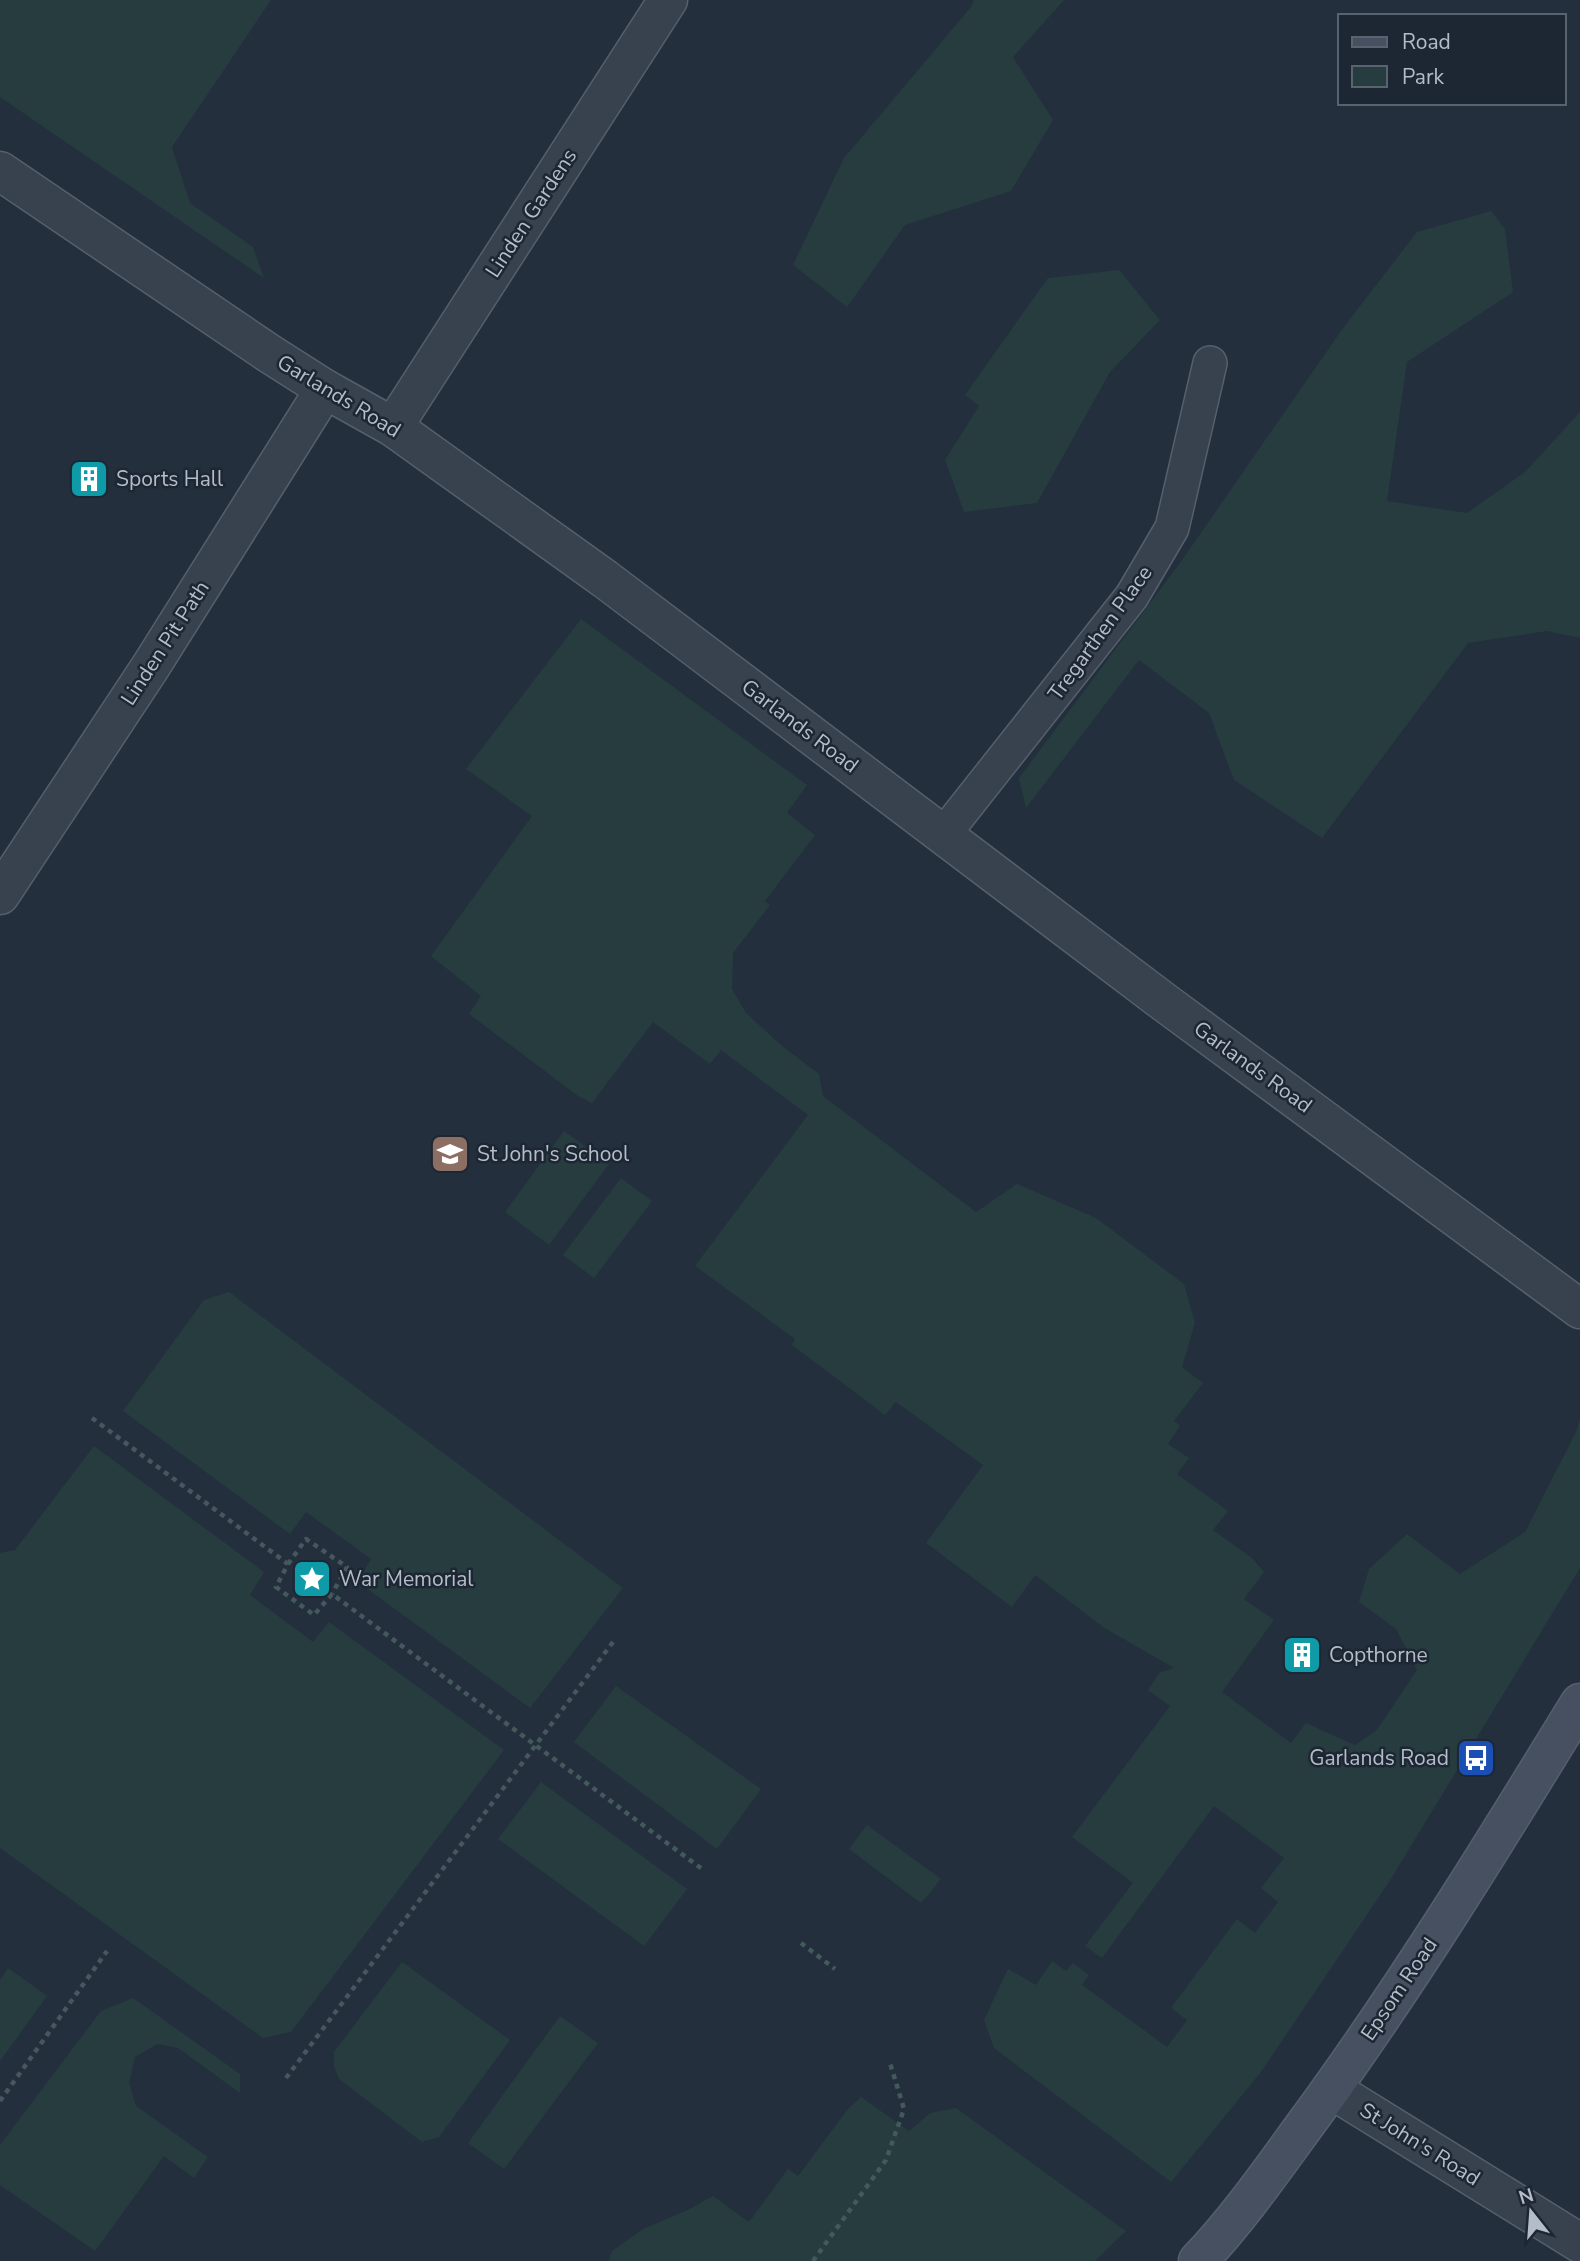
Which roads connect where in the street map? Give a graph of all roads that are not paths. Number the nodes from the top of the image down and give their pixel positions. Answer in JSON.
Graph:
{"nodes":[{"id":1,"x":668,"y":0,"type":"edge"},
{"id":2,"x":0,"y":172,"type":"edge"},
{"id":3,"x":1210,"y":363,"type":"dead end"},
{"id":4,"x":326,"y":389,"type":"junction"},
{"id":5,"x":393,"y":426,"type":"junction"},
{"id":6,"x":944,"y":834,"type":"junction"},
{"id":7,"x":0,"y":895,"type":"edge"},
{"id":8,"x":1580,"y":1309,"type":"edge"},
{"id":9,"x":1580,"y":1703,"type":"edge"},
{"id":10,"x":1331,"y":2089,"type":"junction"},
{"id":11,"x":1580,"y":2243,"type":"edge"},
{"id":12,"x":1198,"y":2261,"type":"edge"}],
"edges":[{"from":1,"to":5,"type":"street","name":"Linden Gardens"},
{"from":2,"to":4,"type":"street","name":"Garlands Road"},
{"from":3,"to":6,"type":"lane","name":"Tregarthen Place"},
{"from":4,"to":5,"type":"street","name":"Garlands Road"},
{"from":4,"to":7,"type":"street","name":"Linden Pit Path"},
{"from":5,"to":6,"type":"street","name":"Garlands Road"},
{"from":6,"to":8,"type":"street","name":"Garlands Road"},
{"from":9,"to":10,"type":"main road","name":"Epsom Road"},
{"from":10,"to":11,"type":"street","name":"St John's Road"},
{"from":10,"to":12,"type":"main road","name":"Epsom Road"}]}
